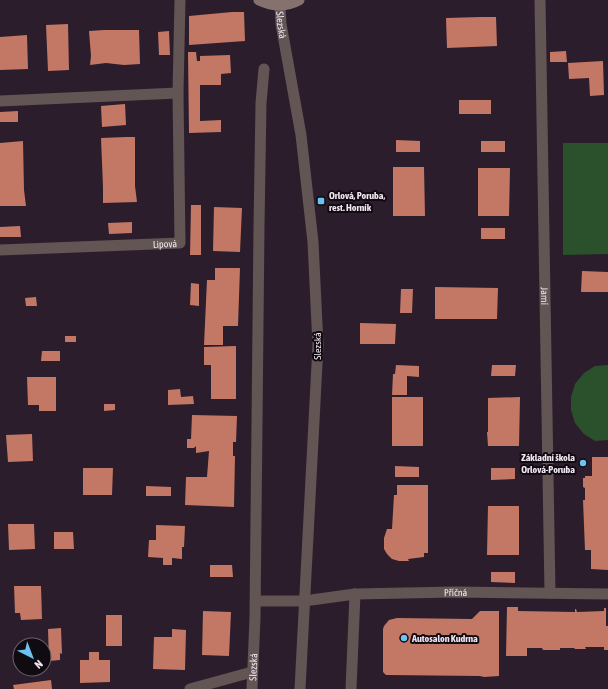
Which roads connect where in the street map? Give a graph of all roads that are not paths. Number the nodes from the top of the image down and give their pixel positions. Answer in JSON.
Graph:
{"nodes":[{"id":1,"x":180,"y":0,"type":"edge"},
{"id":2,"x":259,"y":0,"type":"edge"},
{"id":3,"x":299,"y":0,"type":"edge"},
{"id":4,"x":540,"y":0,"type":"edge"},
{"id":5,"x":280,"y":5,"type":"junction"},
{"id":6,"x":264,"y":69,"type":"dead end"},
{"id":7,"x":178,"y":93,"type":"junction"},
{"id":8,"x":0,"y":101,"type":"edge"},
{"id":9,"x":0,"y":250,"type":"edge"},
{"id":10,"x":550,"y":593,"type":"junction"},
{"id":11,"x":355,"y":594,"type":"junction"},
{"id":12,"x":608,"y":594,"type":"edge"},
{"id":13,"x":256,"y":601,"type":"junction"},
{"id":14,"x":304,"y":601,"type":"junction"},
{"id":15,"x":252,"y":672,"type":"junction"},
{"id":16,"x":190,"y":689,"type":"edge"},
{"id":17,"x":252,"y":689,"type":"edge"},
{"id":18,"x":300,"y":689,"type":"edge"},
{"id":19,"x":351,"y":689,"type":"edge"}],
"edges":[{"from":1,"to":7,"type":"street","name":"Lipová"},
{"from":2,"to":5,"type":"main road"},
{"from":3,"to":5,"type":"main road"},
{"from":4,"to":10,"type":"street","name":"Jarní"},
{"from":5,"to":14,"type":"street","name":"Slezská"},
{"from":6,"to":13,"type":"street","name":"Slezská"},
{"from":7,"to":8,"type":"street"},
{"from":7,"to":9,"type":"street","name":"Lipová"},
{"from":10,"to":11,"type":"street","name":"Příčná"},
{"from":10,"to":12,"type":"street","name":"Příčná"},
{"from":11,"to":14,"type":"street","name":"Příčná"},
{"from":11,"to":19,"type":"street"},
{"from":13,"to":14,"type":"street","name":"Příčná"},
{"from":13,"to":15,"type":"street","name":"Slezská"},
{"from":14,"to":18,"type":"street","name":"Slezská"},
{"from":15,"to":16,"type":"street"},
{"from":15,"to":17,"type":"street","name":"Slezská"}]}
